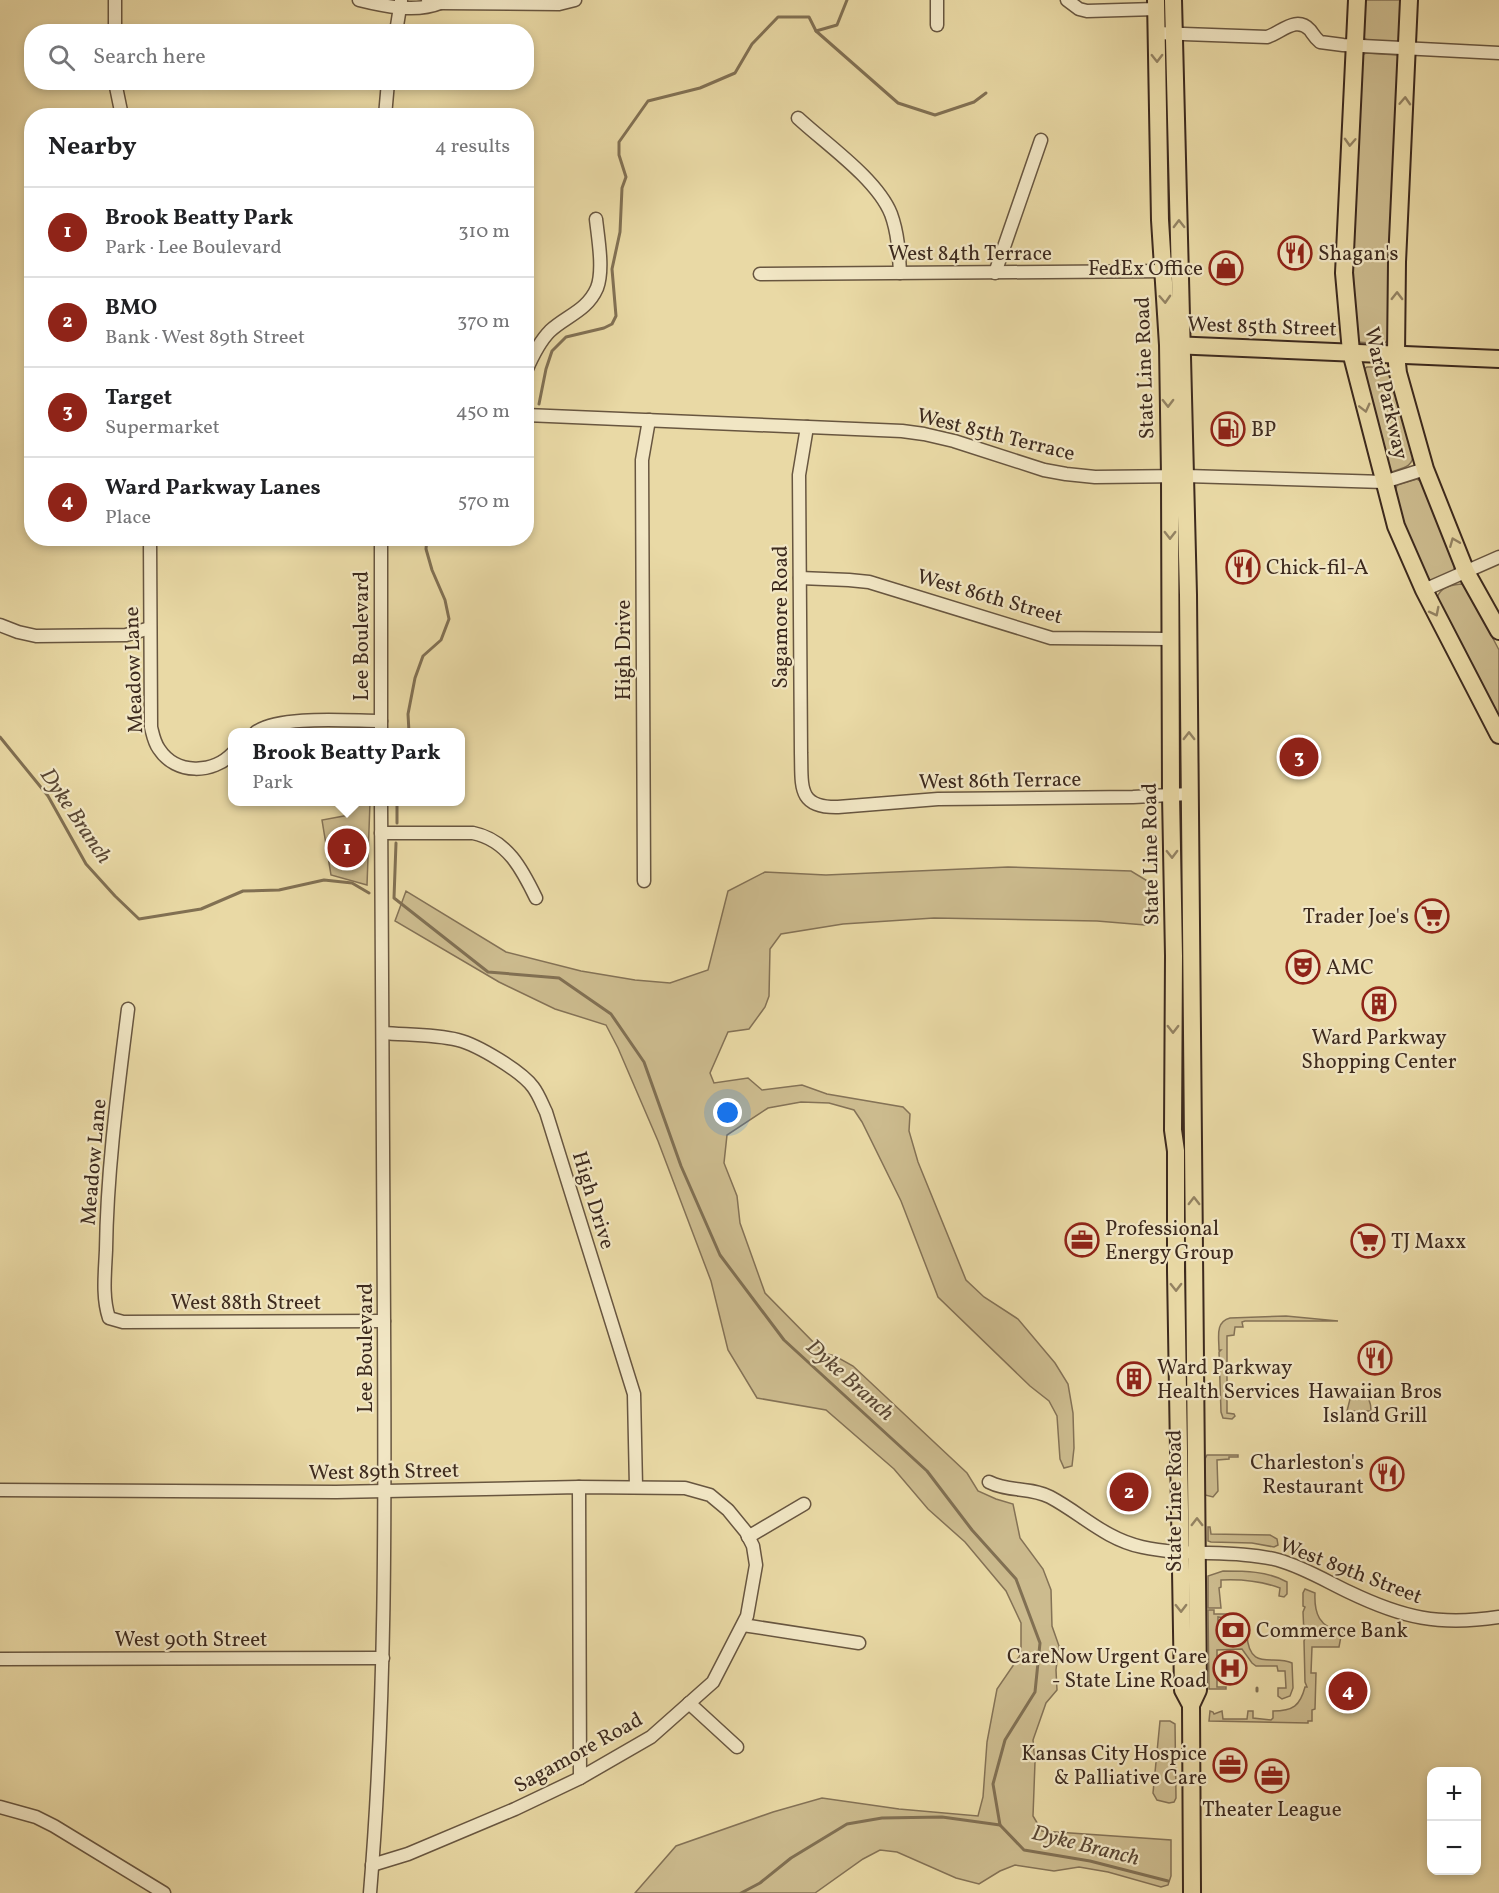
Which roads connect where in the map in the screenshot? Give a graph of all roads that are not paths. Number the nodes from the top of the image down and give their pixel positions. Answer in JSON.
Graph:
{"nodes":[{"id":1,"x":115,"y":0,"type":"edge"},
{"id":2,"x":359,"y":0,"type":"edge"},
{"id":3,"x":938,"y":0,"type":"edge"},
{"id":4,"x":1067,"y":0,"type":"edge"},
{"id":5,"x":1173,"y":0,"type":"edge"},
{"id":6,"x":1358,"y":0,"type":"edge"},
{"id":7,"x":1409,"y":0,"type":"edge"},
{"id":8,"x":435,"y":1,"type":"edge"},
{"id":9,"x":571,"y":1,"type":"edge"},
{"id":10,"x":401,"y":3,"type":"edge"},
{"id":11,"x":1156,"y":5,"type":"edge"},
{"id":12,"x":115,"y":24,"type":"edge"},
{"id":13,"x":397,"y":24,"type":"edge"},
{"id":14,"x":938,"y":25,"type":"dead end"},
{"id":15,"x":1156,"y":33,"type":"junction"},
{"id":16,"x":1175,"y":33,"type":"junction"},
{"id":17,"x":1355,"y":46,"type":"junction"},
{"id":18,"x":1407,"y":48,"type":"junction"},
{"id":19,"x":1499,"y":53,"type":"edge"},
{"id":20,"x":117,"y":90,"type":"edge"},
{"id":21,"x":387,"y":90,"type":"edge"},
{"id":22,"x":120,"y":108,"type":"edge"},
{"id":23,"x":386,"y":108,"type":"edge"},
{"id":24,"x":798,"y":118,"type":"dead end"},
{"id":25,"x":1041,"y":140,"type":"dead end"},
{"id":26,"x":596,"y":219,"type":"dead end"},
{"id":27,"x":1172,"y":271,"type":"junction"},
{"id":28,"x":900,"y":273,"type":"junction"},
{"id":29,"x":995,"y":273,"type":"junction"},
{"id":30,"x":760,"y":274,"type":"dead end"},
{"id":31,"x":1175,"y":345,"type":"junction"},
{"id":32,"x":1351,"y":352,"type":"junction"},
{"id":33,"x":1396,"y":354,"type":"junction"},
{"id":34,"x":534,"y":356,"type":"edge"},
{"id":35,"x":1499,"y":359,"type":"edge"},
{"id":36,"x":534,"y":415,"type":"edge"},
{"id":37,"x":649,"y":420,"type":"junction"},
{"id":38,"x":807,"y":427,"type":"junction"},
{"id":39,"x":1425,"y":469,"type":"junction"},
{"id":40,"x":1178,"y":476,"type":"junction"},
{"id":41,"x":1384,"y":482,"type":"junction"},
{"id":42,"x":150,"y":546,"type":"edge"},
{"id":43,"x":381,"y":546,"type":"edge"},
{"id":44,"x":1499,"y":557,"type":"edge"},
{"id":45,"x":1466,"y":572,"type":"junction"},
{"id":46,"x":800,"y":578,"type":"junction"},
{"id":47,"x":1424,"y":590,"type":"junction"},
{"id":48,"x":0,"y":625,"type":"edge"},
{"id":49,"x":150,"y":628,"type":"junction"},
{"id":50,"x":1499,"y":631,"type":"edge"},
{"id":51,"x":1170,"y":639,"type":"junction"},
{"id":52,"x":381,"y":727,"type":"edge"},
{"id":53,"x":266,"y":728,"type":"edge"},
{"id":54,"x":1499,"y":735,"type":"edge"},
{"id":55,"x":228,"y":757,"type":"edge"},
{"id":56,"x":1189,"y":794,"type":"junction"},
{"id":57,"x":1171,"y":795,"type":"junction"},
{"id":58,"x":812,"y":803,"type":"joint"},
{"id":59,"x":381,"y":806,"type":"edge"},
{"id":60,"x":381,"y":833,"type":"junction"},
{"id":61,"x":644,"y":881,"type":"dead end"},
{"id":62,"x":536,"y":898,"type":"dead end"},
{"id":63,"x":128,"y":1009,"type":"dead end"},
{"id":64,"x":383,"y":1033,"type":"junction"},
{"id":65,"x":109,"y":1318,"type":"joint"},
{"id":66,"x":384,"y":1321,"type":"junction"},
{"id":67,"x":989,"y":1482,"type":"dead end"},
{"id":68,"x":579,"y":1487,"type":"junction"},
{"id":69,"x":636,"y":1487,"type":"junction"},
{"id":70,"x":0,"y":1490,"type":"edge"},
{"id":71,"x":385,"y":1491,"type":"junction"},
{"id":72,"x":804,"y":1504,"type":"dead end"},
{"id":73,"x":748,"y":1537,"type":"junction"},
{"id":74,"x":1189,"y":1552,"type":"junction"},
{"id":75,"x":1499,"y":1617,"type":"edge"},
{"id":76,"x":743,"y":1625,"type":"junction"},
{"id":77,"x":859,"y":1643,"type":"dead end"},
{"id":78,"x":383,"y":1658,"type":"junction"},
{"id":79,"x":0,"y":1659,"type":"edge"},
{"id":80,"x":689,"y":1703,"type":"junction"},
{"id":81,"x":737,"y":1747,"type":"dead end"},
{"id":82,"x":580,"y":1778,"type":"junction"},
{"id":83,"x":0,"y":1807,"type":"edge"},
{"id":84,"x":372,"y":1865,"type":"junction"},
{"id":85,"x":164,"y":1893,"type":"edge"},
{"id":86,"x":370,"y":1893,"type":"edge"},
{"id":87,"x":1192,"y":1893,"type":"edge"}],
"edges":[{"from":1,"to":12,"type":"street"},
{"from":2,"to":10,"type":"street"},
{"from":3,"to":14,"type":"street"},
{"from":4,"to":11,"type":"street"},
{"from":5,"to":16,"type":"main road","name":"State Line Road"},
{"from":6,"to":17,"type":"main road","name":"Ward Parkway"},
{"from":7,"to":18,"type":"main road","name":"Ward Parkway"},
{"from":8,"to":9,"type":"street"},
{"from":8,"to":10,"type":"street"},
{"from":10,"to":13,"type":"street"},
{"from":11,"to":15,"type":"main road","name":"State Line Road"},
{"from":15,"to":16,"type":"street"},
{"from":15,"to":27,"type":"main road","name":"State Line Road","one_way":true},
{"from":16,"to":17,"type":"street"},
{"from":27,"to":16,"type":"main road","name":"State Line Road","one_way":true},
{"from":17,"to":18,"type":"street"},
{"from":17,"to":32,"type":"main road","name":"Ward Parkway","one_way":true},
{"from":18,"to":19,"type":"street"},
{"from":33,"to":18,"type":"main road","name":"Ward Parkway","one_way":true},
{"from":20,"to":22,"type":"street"},
{"from":21,"to":23,"type":"street"},
{"from":24,"to":28,"type":"street"},
{"from":25,"to":29,"type":"street"},
{"from":26,"to":34,"type":"street"},
{"from":27,"to":29,"type":"street","name":"West 84th Terrace"},
{"from":27,"to":31,"type":"main road","name":"State Line Road"},
{"from":28,"to":29,"type":"street","name":"West 84th Terrace"},
{"from":28,"to":30,"type":"street","name":"West 84th Terrace"},
{"from":31,"to":32,"type":"main road","name":"West 85th Street"},
{"from":31,"to":40,"type":"main road","name":"State Line Road"},
{"from":32,"to":33,"type":"main road","name":"West 85th Street"},
{"from":32,"to":41,"type":"main road","name":"Ward Parkway","one_way":true},
{"from":33,"to":35,"type":"main road","name":"West 85th Street"},
{"from":33,"to":39,"type":"main road","name":"Ward Parkway"},
{"from":36,"to":37,"type":"street","name":"West 85th Terrace"},
{"from":37,"to":38,"type":"street","name":"West 85th Terrace"},
{"from":37,"to":61,"type":"street","name":"High Drive"},
{"from":38,"to":40,"type":"street","name":"West 85th Terrace"},
{"from":38,"to":46,"type":"street","name":"Sagamore Road"},
{"from":39,"to":41,"type":"street","name":"West 85th Terrace"},
{"from":45,"to":39,"type":"main road","name":"Ward Parkway","one_way":true},
{"from":40,"to":41,"type":"street","name":"West 85th Terrace"},
{"from":40,"to":51,"type":"main road","name":"State Line Road","one_way":true},
{"from":56,"to":40,"type":"main road","name":"State Line Road","one_way":true},
{"from":41,"to":47,"type":"main road","name":"Ward Parkway"},
{"from":42,"to":49,"type":"street","name":"Meadow Lane"},
{"from":43,"to":52,"type":"street","name":"Lee Boulevard"},
{"from":44,"to":45,"type":"street"},
{"from":45,"to":47,"type":"street"},
{"from":45,"to":50,"type":"main road","name":"Ward Parkway"},
{"from":46,"to":51,"type":"street","name":"West 86th Street"},
{"from":46,"to":58,"type":"street","name":"Sagamore Road"},
{"from":47,"to":54,"type":"main road","name":"Ward Parkway","one_way":true},
{"from":48,"to":49,"type":"street"},
{"from":49,"to":55,"type":"street","name":"Meadow Lane"},
{"from":51,"to":57,"type":"main road","name":"State Line Road"},
{"from":52,"to":53,"type":"street"},
{"from":56,"to":57,"type":"street","name":"West 86th Terrace"},
{"from":74,"to":56,"type":"main road","name":"State Line Road","one_way":true},
{"from":57,"to":58,"type":"street","name":"West 86th Terrace"},
{"from":57,"to":74,"type":"main road","name":"State Line Road","one_way":true},
{"from":59,"to":60,"type":"street","name":"Lee Boulevard"},
{"from":60,"to":62,"type":"street"},
{"from":60,"to":64,"type":"street","name":"Lee Boulevard"},
{"from":63,"to":65,"type":"street","name":"Meadow Lane"},
{"from":64,"to":66,"type":"street","name":"Lee Boulevard"},
{"from":64,"to":69,"type":"street","name":"High Drive"},
{"from":65,"to":66,"type":"street","name":"West 88th Street"},
{"from":66,"to":71,"type":"street","name":"Lee Boulevard"},
{"from":67,"to":74,"type":"street","name":"West 89th Street"},
{"from":68,"to":69,"type":"street","name":"West 89th Street"},
{"from":68,"to":71,"type":"street","name":"West 89th Street"},
{"from":68,"to":82,"type":"street"},
{"from":69,"to":73,"type":"street","name":"West 89th Street"},
{"from":70,"to":71,"type":"street","name":"West 89th Street"},
{"from":71,"to":78,"type":"street","name":"Lee Boulevard"},
{"from":72,"to":73,"type":"street"},
{"from":73,"to":76,"type":"street","name":"Sagamore Road"},
{"from":74,"to":75,"type":"street","name":"West 89th Street"},
{"from":74,"to":87,"type":"main road","name":"State Line Road"},
{"from":76,"to":77,"type":"street"},
{"from":76,"to":80,"type":"street","name":"Sagamore Road"},
{"from":78,"to":79,"type":"street","name":"West 90th Street"},
{"from":78,"to":84,"type":"street","name":"Lee Boulevard"},
{"from":80,"to":81,"type":"street"},
{"from":80,"to":82,"type":"street","name":"Sagamore Road"},
{"from":82,"to":84,"type":"street","name":"Sagamore Road"},
{"from":83,"to":85,"type":"street"},
{"from":84,"to":86,"type":"street","name":"Lee Boulevard"}]}
